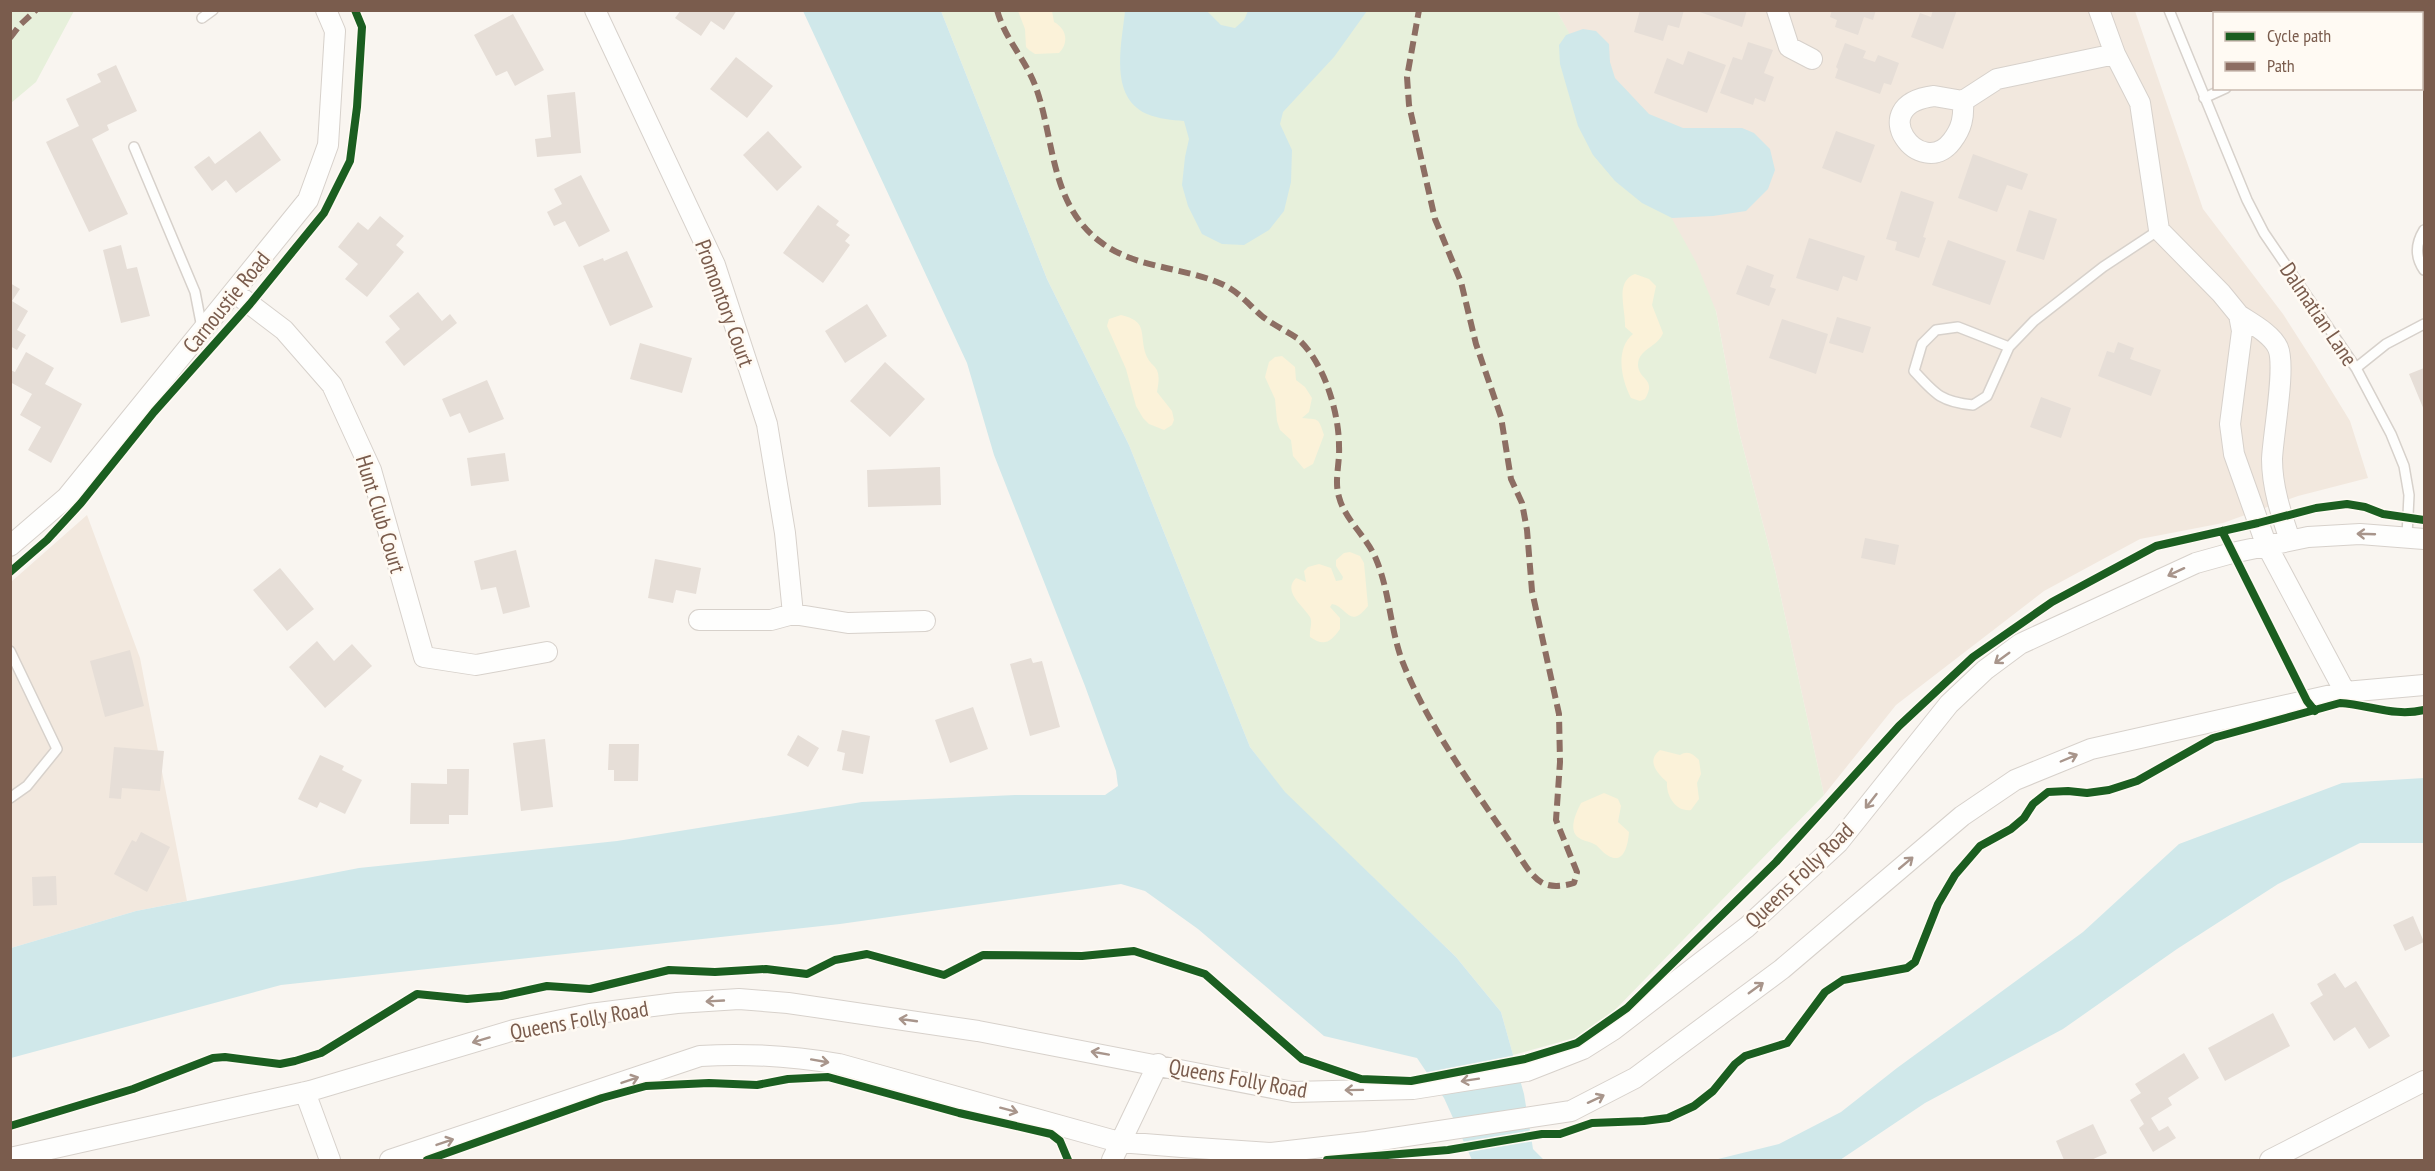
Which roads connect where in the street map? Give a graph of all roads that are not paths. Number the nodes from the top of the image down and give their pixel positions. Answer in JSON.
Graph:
{"nodes":[{"id":1,"x":213,"y":10,"type":"edge"},
{"id":2,"x":326,"y":10,"type":"edge"},
{"id":3,"x":595,"y":10,"type":"edge"},
{"id":4,"x":1777,"y":10,"type":"edge"},
{"id":5,"x":2099,"y":10,"type":"edge"},
{"id":6,"x":2169,"y":10,"type":"edge"},
{"id":7,"x":202,"y":18,"type":"dead end"},
{"id":8,"x":2115,"y":54,"type":"junction"},
{"id":9,"x":1812,"y":59,"type":"dead end"},
{"id":10,"x":2222,"y":90,"type":"edge"},
{"id":11,"x":2204,"y":98,"type":"junction"},
{"id":12,"x":1963,"y":101,"type":"dead end"},
{"id":13,"x":134,"y":147,"type":"dead end"},
{"id":14,"x":2159,"y":230,"type":"junction"},
{"id":15,"x":2424,"y":230,"type":"edge"},
{"id":16,"x":2424,"y":270,"type":"edge"},
{"id":17,"x":234,"y":292,"type":"junction"},
{"id":18,"x":2239,"y":315,"type":"junction"},
{"id":19,"x":2424,"y":324,"type":"edge"},
{"id":20,"x":202,"y":330,"type":"junction"},
{"id":21,"x":2009,"y":347,"type":"junction"},
{"id":22,"x":2356,"y":368,"type":"junction"},
{"id":23,"x":2416,"y":538,"type":"edge"},
{"id":24,"x":2290,"y":540,"type":"junction"},
{"id":25,"x":2266,"y":544,"type":"junction"},
{"id":26,"x":10,"y":546,"type":"edge"},
{"id":27,"x":793,"y":614,"type":"junction"},
{"id":28,"x":699,"y":620,"type":"dead end"},
{"id":29,"x":925,"y":621,"type":"dead end"},
{"id":30,"x":10,"y":651,"type":"edge"},
{"id":31,"x":547,"y":652,"type":"dead end"},
{"id":32,"x":2424,"y":685,"type":"edge"},
{"id":33,"x":2345,"y":692,"type":"junction"},
{"id":34,"x":10,"y":798,"type":"edge"},
{"id":35,"x":1158,"y":1064,"type":"junction"},
{"id":36,"x":2424,"y":1081,"type":"edge"},
{"id":37,"x":304,"y":1092,"type":"junction"},
{"id":38,"x":1116,"y":1151,"type":"edge"},
{"id":39,"x":10,"y":1158,"type":"edge"},
{"id":40,"x":330,"y":1161,"type":"edge"},
{"id":41,"x":390,"y":1161,"type":"edge"},
{"id":42,"x":2270,"y":1161,"type":"edge"}],
"edges":[{"from":1,"to":7,"type":"lane"},
{"from":2,"to":17,"type":"street","name":"Carnoustie Road"},
{"from":3,"to":27,"type":"street","name":"Promontory Court"},
{"from":4,"to":9,"type":"street"},
{"from":5,"to":8,"type":"street"},
{"from":6,"to":11,"type":"lane","name":"Dalmatian Lane"},
{"from":8,"to":12,"type":"street"},
{"from":8,"to":14,"type":"street"},
{"from":10,"to":11,"type":"lane"},
{"from":11,"to":22,"type":"lane","name":"Dalmatian Lane"},
{"from":13,"to":20,"type":"lane"},
{"from":14,"to":18,"type":"street"},
{"from":14,"to":21,"type":"lane"},
{"from":15,"to":16,"type":"lane"},
{"from":17,"to":20,"type":"street","name":"Carnoustie Road"},
{"from":17,"to":31,"type":"street","name":"Hunt Club Court"},
{"from":18,"to":24,"type":"street"},
{"from":18,"to":25,"type":"street"},
{"from":19,"to":22,"type":"lane"},
{"from":20,"to":26,"type":"street","name":"Carnoustie Road"},
{"from":21,"to":21,"type":"lane"},
{"from":22,"to":23,"type":"lane","name":"Dalmatian Lane"},
{"from":23,"to":24,"type":"street","name":"Queens Folly Road","one_way":true},
{"from":24,"to":25,"type":"street","name":"Queens Folly Road"},
{"from":25,"to":33,"type":"street"},
{"from":25,"to":35,"type":"street","name":"Queens Folly Road","one_way":true},
{"from":27,"to":28,"type":"street"},
{"from":27,"to":29,"type":"street"},
{"from":30,"to":34,"type":"lane"},
{"from":32,"to":33,"type":"street"},
{"from":38,"to":33,"type":"street","one_way":true},
{"from":35,"to":37,"type":"street","name":"Queens Folly Road","one_way":true},
{"from":35,"to":38,"type":"street","name":"Queens Folly Road"},
{"from":36,"to":42,"type":"street"},
{"from":37,"to":39,"type":"street","name":"Queens Folly Road"},
{"from":37,"to":40,"type":"street"},
{"from":41,"to":38,"type":"street","one_way":true}]}
